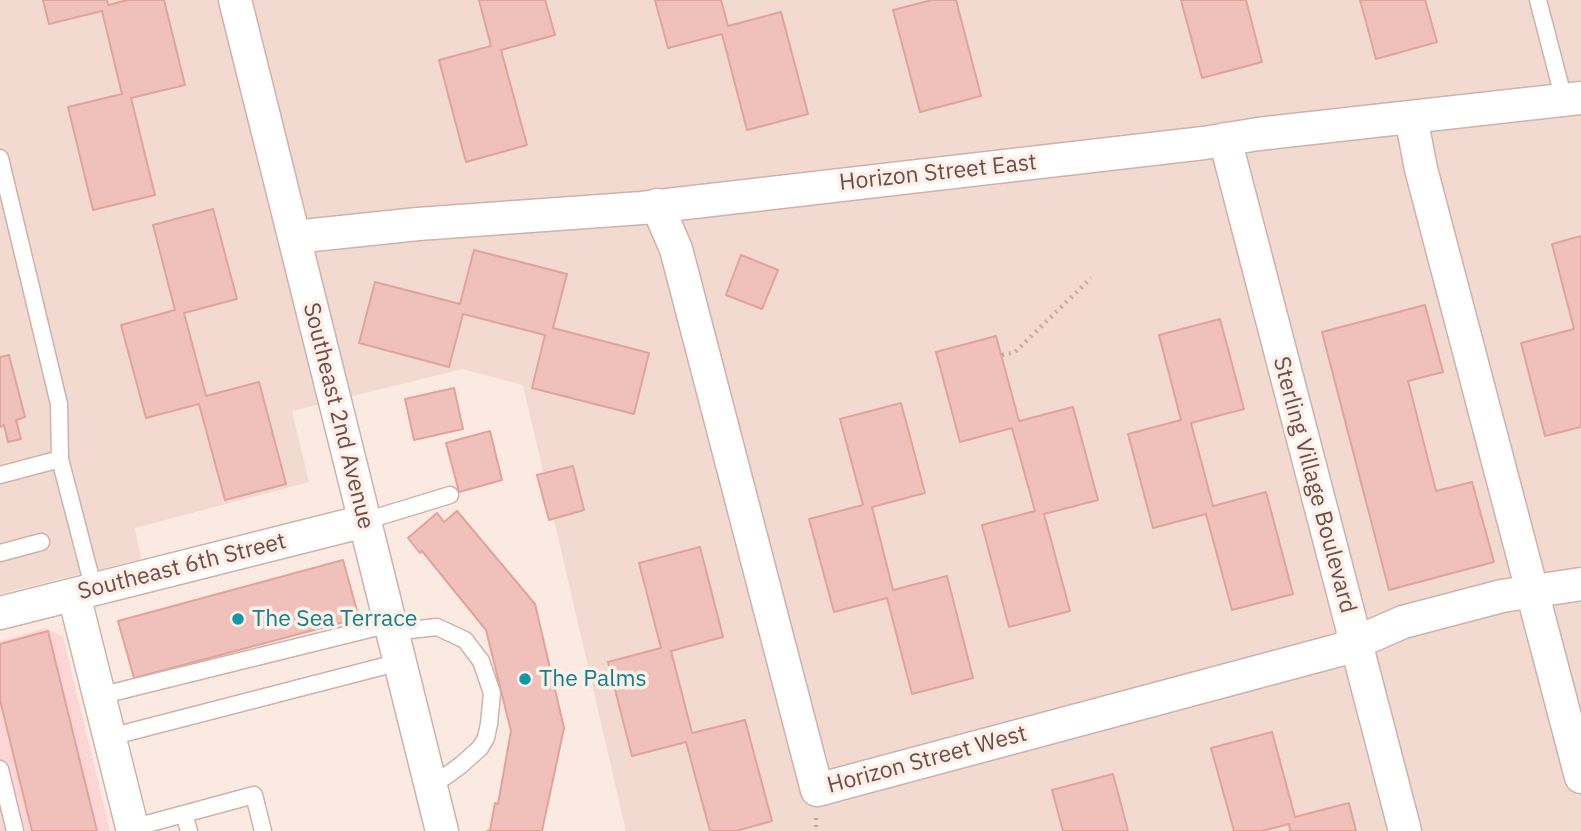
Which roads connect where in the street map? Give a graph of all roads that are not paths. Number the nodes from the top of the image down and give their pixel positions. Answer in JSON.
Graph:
{"nodes":[{"id":1,"x":235,"y":0,"type":"edge"},
{"id":2,"x":1538,"y":0,"type":"edge"},
{"id":3,"x":1572,"y":99,"type":"edge"},
{"id":4,"x":1411,"y":117,"type":"junction"},
{"id":5,"x":1225,"y":139,"type":"junction"},
{"id":6,"x":0,"y":158,"type":"edge"},
{"id":7,"x":657,"y":205,"type":"junction"},
{"id":8,"x":294,"y":237,"type":"junction"},
{"id":9,"x":60,"y":459,"type":"junction"},
{"id":10,"x":0,"y":475,"type":"edge"},
{"id":11,"x":450,"y":495,"type":"dead end"},
{"id":12,"x":365,"y":521,"type":"junction"},
{"id":13,"x":41,"y":542,"type":"dead end"},
{"id":14,"x":0,"y":553,"type":"edge"},
{"id":15,"x":1581,"y":584,"type":"edge"},
{"id":16,"x":84,"y":592,"type":"junction"},
{"id":17,"x":1533,"y":593,"type":"junction"},
{"id":18,"x":0,"y":613,"type":"edge"},
{"id":19,"x":394,"y":639,"type":"junction"},
{"id":20,"x":1356,"y":643,"type":"junction"},
{"id":21,"x":99,"y":696,"type":"junction"},
{"id":22,"x":110,"y":737,"type":"junction"},
{"id":23,"x":0,"y":769,"type":"edge"},
{"id":24,"x":1581,"y":777,"type":"edge"},
{"id":25,"x":431,"y":787,"type":"junction"},
{"id":26,"x":184,"y":814,"type":"junction"},
{"id":27,"x":132,"y":829,"type":"edge"},
{"id":28,"x":15,"y":831,"type":"edge"},
{"id":29,"x":189,"y":831,"type":"edge"},
{"id":30,"x":263,"y":831,"type":"edge"},
{"id":31,"x":442,"y":831,"type":"edge"},
{"id":32,"x":1405,"y":831,"type":"edge"}],
"edges":[{"from":1,"to":8,"type":"street","name":"Southeast 2nd Avenue"},
{"from":2,"to":3,"type":"lane"},
{"from":3,"to":4,"type":"street","name":"Horizon Street East"},
{"from":4,"to":5,"type":"street","name":"Horizon Street East"},
{"from":4,"to":17,"type":"street"},
{"from":5,"to":7,"type":"street","name":"Horizon Street East"},
{"from":5,"to":20,"type":"street","name":"Sterling Village Boulevard"},
{"from":6,"to":9,"type":"lane"},
{"from":7,"to":8,"type":"street","name":"Horizon Street East"},
{"from":7,"to":20,"type":"street","name":"Horizon Street West"},
{"from":8,"to":12,"type":"street","name":"Southeast 2nd Avenue"},
{"from":9,"to":10,"type":"lane"},
{"from":9,"to":16,"type":"lane"},
{"from":11,"to":12,"type":"lane"},
{"from":12,"to":16,"type":"street","name":"Southeast 6th Street"},
{"from":12,"to":19,"type":"street","name":"Southeast 2nd Avenue"},
{"from":13,"to":14,"type":"lane"},
{"from":15,"to":17,"type":"street","name":"Horizon Street West"},
{"from":16,"to":18,"type":"street","name":"Southeast 6th Street"},
{"from":16,"to":21,"type":"street"},
{"from":17,"to":20,"type":"street","name":"Horizon Street West"},
{"from":17,"to":24,"type":"street"},
{"from":19,"to":21,"type":"lane"},
{"from":19,"to":22,"type":"lane"},
{"from":19,"to":25,"type":"street","name":"Southeast 2nd Avenue"},
{"from":19,"to":25,"type":"lane"},
{"from":20,"to":32,"type":"street","name":"Sterling Village Boulevard"},
{"from":21,"to":22,"type":"street"},
{"from":22,"to":27,"type":"street"},
{"from":23,"to":28,"type":"lane"},
{"from":25,"to":31,"type":"street","name":"Southeast 2nd Avenue"},
{"from":26,"to":27,"type":"lane"},
{"from":26,"to":29,"type":"lane"},
{"from":26,"to":30,"type":"lane"}]}
